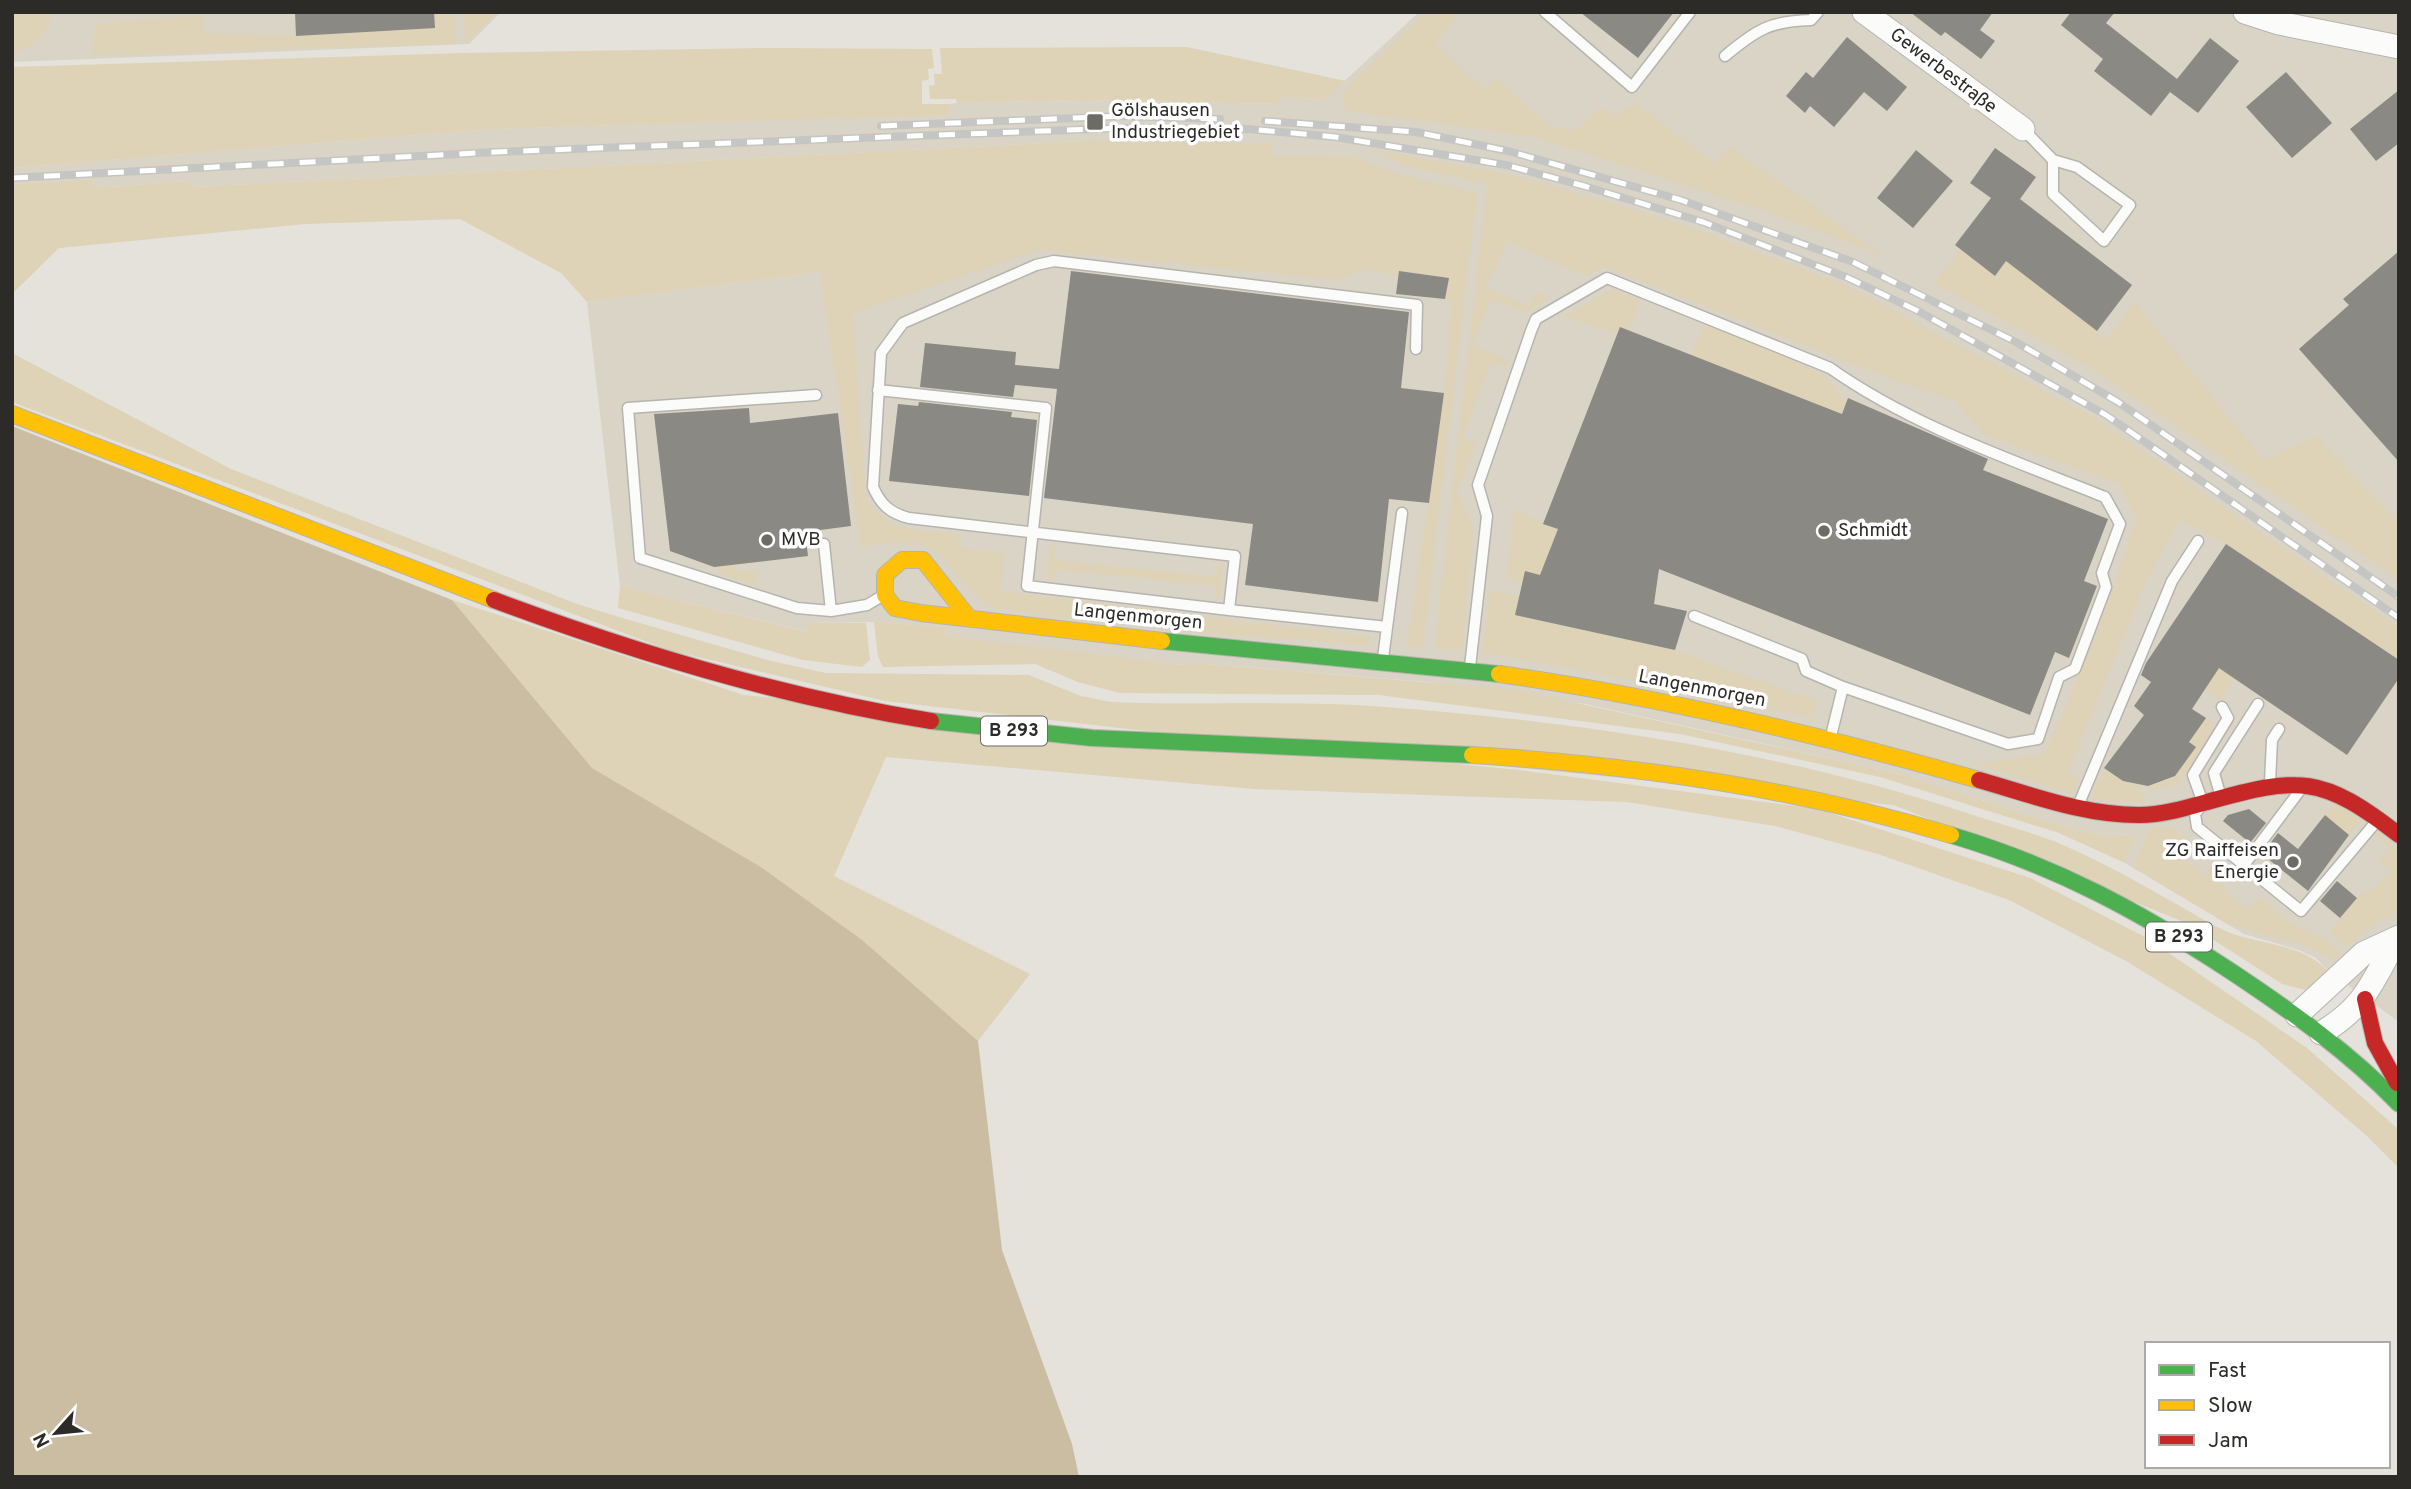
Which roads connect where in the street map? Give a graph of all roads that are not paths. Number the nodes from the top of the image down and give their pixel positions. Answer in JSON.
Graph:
{"nodes":[{"id":1,"x":1545,"y":12,"type":"edge"},
{"id":2,"x":1690,"y":12,"type":"edge"},
{"id":3,"x":1818,"y":12,"type":"edge"},
{"id":4,"x":1864,"y":12,"type":"edge"},
{"id":5,"x":2253,"y":13,"type":"edge"},
{"id":6,"x":2399,"y":47,"type":"edge"},
{"id":7,"x":1725,"y":56,"type":"dead end"},
{"id":8,"x":2022,"y":129,"type":"joint"},
{"id":9,"x":2053,"y":160,"type":"junction"},
{"id":10,"x":1416,"y":349,"type":"dead end"},
{"id":11,"x":878,"y":390,"type":"junction"},
{"id":12,"x":816,"y":395,"type":"dead end"},
{"id":13,"x":12,"y":414,"type":"edge"},
{"id":14,"x":1402,"y":513,"type":"dead end"},
{"id":15,"x":1032,"y":534,"type":"junction"},
{"id":16,"x":2198,"y":541,"type":"dead end"},
{"id":17,"x":824,"y":544,"type":"dead end"},
{"id":18,"x":885,"y":595,"type":"junction"},
{"id":19,"x":1229,"y":610,"type":"junction"},
{"id":20,"x":831,"y":611,"type":"junction"},
{"id":21,"x":1694,"y":616,"type":"dead end"},
{"id":22,"x":969,"y":618,"type":"junction"},
{"id":23,"x":1387,"y":626,"type":"junction"},
{"id":24,"x":1383,"y":661,"type":"junction"},
{"id":25,"x":1470,"y":670,"type":"junction"},
{"id":26,"x":1843,"y":687,"type":"junction"},
{"id":27,"x":2258,"y":704,"type":"dead end"},
{"id":28,"x":2222,"y":707,"type":"dead end"},
{"id":29,"x":2279,"y":729,"type":"dead end"},
{"id":30,"x":1830,"y":738,"type":"junction"},
{"id":31,"x":2270,"y":784,"type":"junction"},
{"id":32,"x":2305,"y":784,"type":"junction"},
{"id":33,"x":2221,"y":796,"type":"junction"},
{"id":34,"x":2203,"y":803,"type":"junction"},
{"id":35,"x":2077,"y":808,"type":"junction"},
{"id":36,"x":2176,"y":812,"type":"junction"},
{"id":37,"x":2380,"y":817,"type":"junction"},
{"id":38,"x":2197,"y":827,"type":"junction"},
{"id":39,"x":2399,"y":835,"type":"edge"},
{"id":40,"x":2244,"y":865,"type":"junction"},
{"id":41,"x":2398,"y":937,"type":"edge"},
{"id":42,"x":2365,"y":999,"type":"junction"},
{"id":43,"x":2297,"y":1015,"type":"junction"},
{"id":44,"x":2321,"y":1033,"type":"junction"},
{"id":45,"x":2399,"y":1086,"type":"edge"},
{"id":46,"x":2399,"y":1104,"type":"edge"}],
"edges":[{"from":1,"to":2,"type":"lane"},
{"from":3,"to":7,"type":"lane"},
{"from":4,"to":8,"type":"street","name":"Gewerbestraße"},
{"from":5,"to":6,"type":"street"},
{"from":8,"to":9,"type":"lane"},
{"from":9,"to":9,"type":"lane"},
{"from":10,"to":11,"type":"lane"},
{"from":11,"to":15,"type":"lane"},
{"from":11,"to":15,"type":"lane"},
{"from":12,"to":20,"type":"lane"},
{"from":13,"to":43,"type":"main road","number":"B 293"},
{"from":14,"to":23,"type":"lane"},
{"from":15,"to":19,"type":"lane"},
{"from":15,"to":19,"type":"lane"},
{"from":16,"to":35,"type":"lane"},
{"from":17,"to":20,"type":"lane"},
{"from":18,"to":20,"type":"lane"},
{"from":18,"to":22,"type":"main road","name":"Langenmorgen"},
{"from":18,"to":22,"type":"main road"},
{"from":19,"to":23,"type":"lane"},
{"from":21,"to":26,"type":"lane"},
{"from":22,"to":24,"type":"main road","name":"Langenmorgen"},
{"from":23,"to":24,"type":"lane"},
{"from":24,"to":25,"type":"main road","name":"Langenmorgen"},
{"from":25,"to":26,"type":"lane"},
{"from":25,"to":30,"type":"main road","name":"Langenmorgen"},
{"from":26,"to":30,"type":"lane"},
{"from":27,"to":33,"type":"lane"},
{"from":28,"to":34,"type":"lane"},
{"from":29,"to":31,"type":"lane"},
{"from":30,"to":35,"type":"main road","name":"Langenmorgen"},
{"from":31,"to":32,"type":"main road","name":"Langenmorgen"},
{"from":31,"to":33,"type":"main road","name":"Langenmorgen"},
{"from":32,"to":37,"type":"main road","name":"Langenmorgen"},
{"from":32,"to":40,"type":"lane"},
{"from":33,"to":34,"type":"main road","name":"Langenmorgen"},
{"from":34,"to":36,"type":"main road","name":"Langenmorgen"},
{"from":34,"to":38,"type":"lane"},
{"from":35,"to":36,"type":"main road","name":"Langenmorgen"},
{"from":36,"to":38,"type":"lane"},
{"from":37,"to":39,"type":"main road","name":"Langenmorgen"},
{"from":37,"to":40,"type":"lane"},
{"from":38,"to":40,"type":"lane"},
{"from":41,"to":42,"type":"street"},
{"from":41,"to":43,"type":"street"},
{"from":42,"to":44,"type":"street"},
{"from":42,"to":45,"type":"main road"},
{"from":43,"to":44,"type":"main road","number":"B 293"},
{"from":44,"to":46,"type":"main road","number":"B 293"}]}
